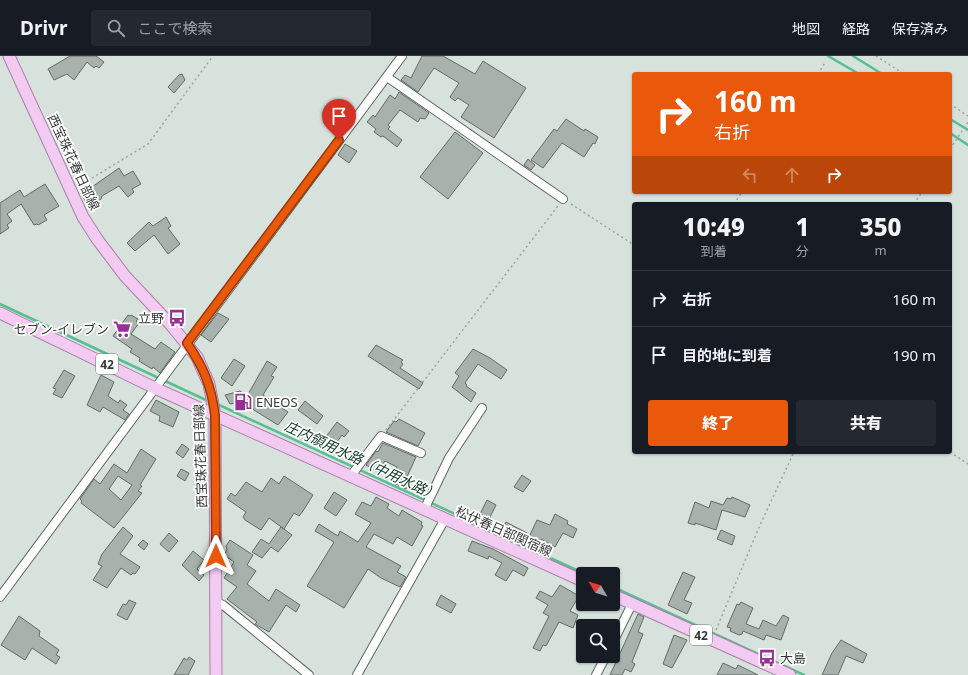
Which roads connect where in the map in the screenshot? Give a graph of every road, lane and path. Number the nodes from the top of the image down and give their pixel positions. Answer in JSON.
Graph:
{"nodes":[{"id":1,"x":9,"y":56,"type":"edge"},
{"id":2,"x":213,"y":56,"type":"edge"},
{"id":3,"x":402,"y":56,"type":"edge"},
{"id":4,"x":876,"y":56,"type":"edge"},
{"id":5,"x":826,"y":62,"type":"dead end"},
{"id":6,"x":819,"y":72,"type":"edge"},
{"id":7,"x":901,"y":72,"type":"edge"},
{"id":8,"x":387,"y":77,"type":"junction"},
{"id":9,"x":952,"y":105,"type":"edge"},
{"id":10,"x":968,"y":116,"type":"edge"},
{"id":11,"x":968,"y":122,"type":"edge"},
{"id":12,"x":952,"y":146,"type":"edge"},
{"id":13,"x":71,"y":192,"type":"junction"},
{"id":14,"x":563,"y":199,"type":"junction"},
{"id":15,"x":632,"y":244,"type":"edge"},
{"id":16,"x":0,"y":313,"type":"edge"},
{"id":17,"x":187,"y":343,"type":"junction"},
{"id":18,"x":156,"y":388,"type":"junction"},
{"id":19,"x":482,"y":408,"type":"dead end"},
{"id":20,"x":215,"y":415,"type":"junction"},
{"id":21,"x":381,"y":436,"type":"junction"},
{"id":22,"x":422,"y":453,"type":"dead end"},
{"id":23,"x":952,"y":453,"type":"edge"},
{"id":24,"x":793,"y":454,"type":"edge"},
{"id":25,"x":968,"y":464,"type":"edge"},
{"id":26,"x":350,"y":477,"type":"junction"},
{"id":27,"x":424,"y":510,"type":"junction"},
{"id":28,"x":445,"y":519,"type":"junction"},
{"id":29,"x":576,"y":578,"type":"edge"},
{"id":30,"x":0,"y":597,"type":"edge"},
{"id":31,"x":620,"y":598,"type":"edge"},
{"id":32,"x":216,"y":602,"type":"junction"},
{"id":33,"x":632,"y":604,"type":"junction"},
{"id":34,"x":620,"y":628,"type":"edge"},
{"id":35,"x":712,"y":640,"type":"junction"},
{"id":36,"x":602,"y":663,"type":"edge"},
{"id":37,"x":216,"y":675,"type":"edge"},
{"id":38,"x":309,"y":675,"type":"edge"},
{"id":39,"x":357,"y":675,"type":"edge"},
{"id":40,"x":596,"y":675,"type":"edge"},
{"id":41,"x":790,"y":675,"type":"edge"}],
"edges":[{"from":1,"to":13,"type":"main road","name":"西宝珠花春日部線"},
{"from":2,"to":13,"type":"path"},
{"from":3,"to":8,"type":"street"},
{"from":4,"to":7,"type":"path"},
{"from":5,"to":6,"type":"path"},
{"from":8,"to":14,"type":"street"},
{"from":8,"to":17,"type":"street"},
{"from":9,"to":10,"type":"path"},
{"from":11,"to":12,"type":"path"},
{"from":13,"to":17,"type":"main road","name":"西宝珠花春日部線"},
{"from":14,"to":15,"type":"path"},
{"from":14,"to":21,"type":"path"},
{"from":16,"to":18,"type":"main road","name":"松伏春日部関宿線","number":"42"},
{"from":17,"to":18,"type":"street"},
{"from":17,"to":20,"type":"main road","name":"西宝珠花春日部線"},
{"from":18,"to":20,"type":"main road","name":"松伏春日部関宿線","number":"42"},
{"from":18,"to":30,"type":"street"},
{"from":19,"to":27,"type":"street"},
{"from":20,"to":26,"type":"main road","name":"松伏春日部関宿線","number":"42"},
{"from":20,"to":32,"type":"main road","name":"西宝珠花春日部線"},
{"from":21,"to":22,"type":"street"},
{"from":21,"to":26,"type":"street"},
{"from":23,"to":25,"type":"path"},
{"from":24,"to":35,"type":"path"},
{"from":26,"to":27,"type":"main road","name":"松伏春日部関宿線","number":"42"},
{"from":27,"to":28,"type":"main road","name":"松伏春日部関宿線","number":"42"},
{"from":28,"to":29,"type":"main road","name":"松伏春日部関宿線","number":"42"},
{"from":28,"to":39,"type":"street"},
{"from":31,"to":33,"type":"main road","number":"42"},
{"from":32,"to":37,"type":"main road","name":"西宝珠花春日部線"},
{"from":32,"to":38,"type":"street"},
{"from":33,"to":34,"type":"street"},
{"from":33,"to":35,"type":"main road","number":"42"},
{"from":35,"to":41,"type":"main road","number":"42"},
{"from":36,"to":40,"type":"street"}]}
